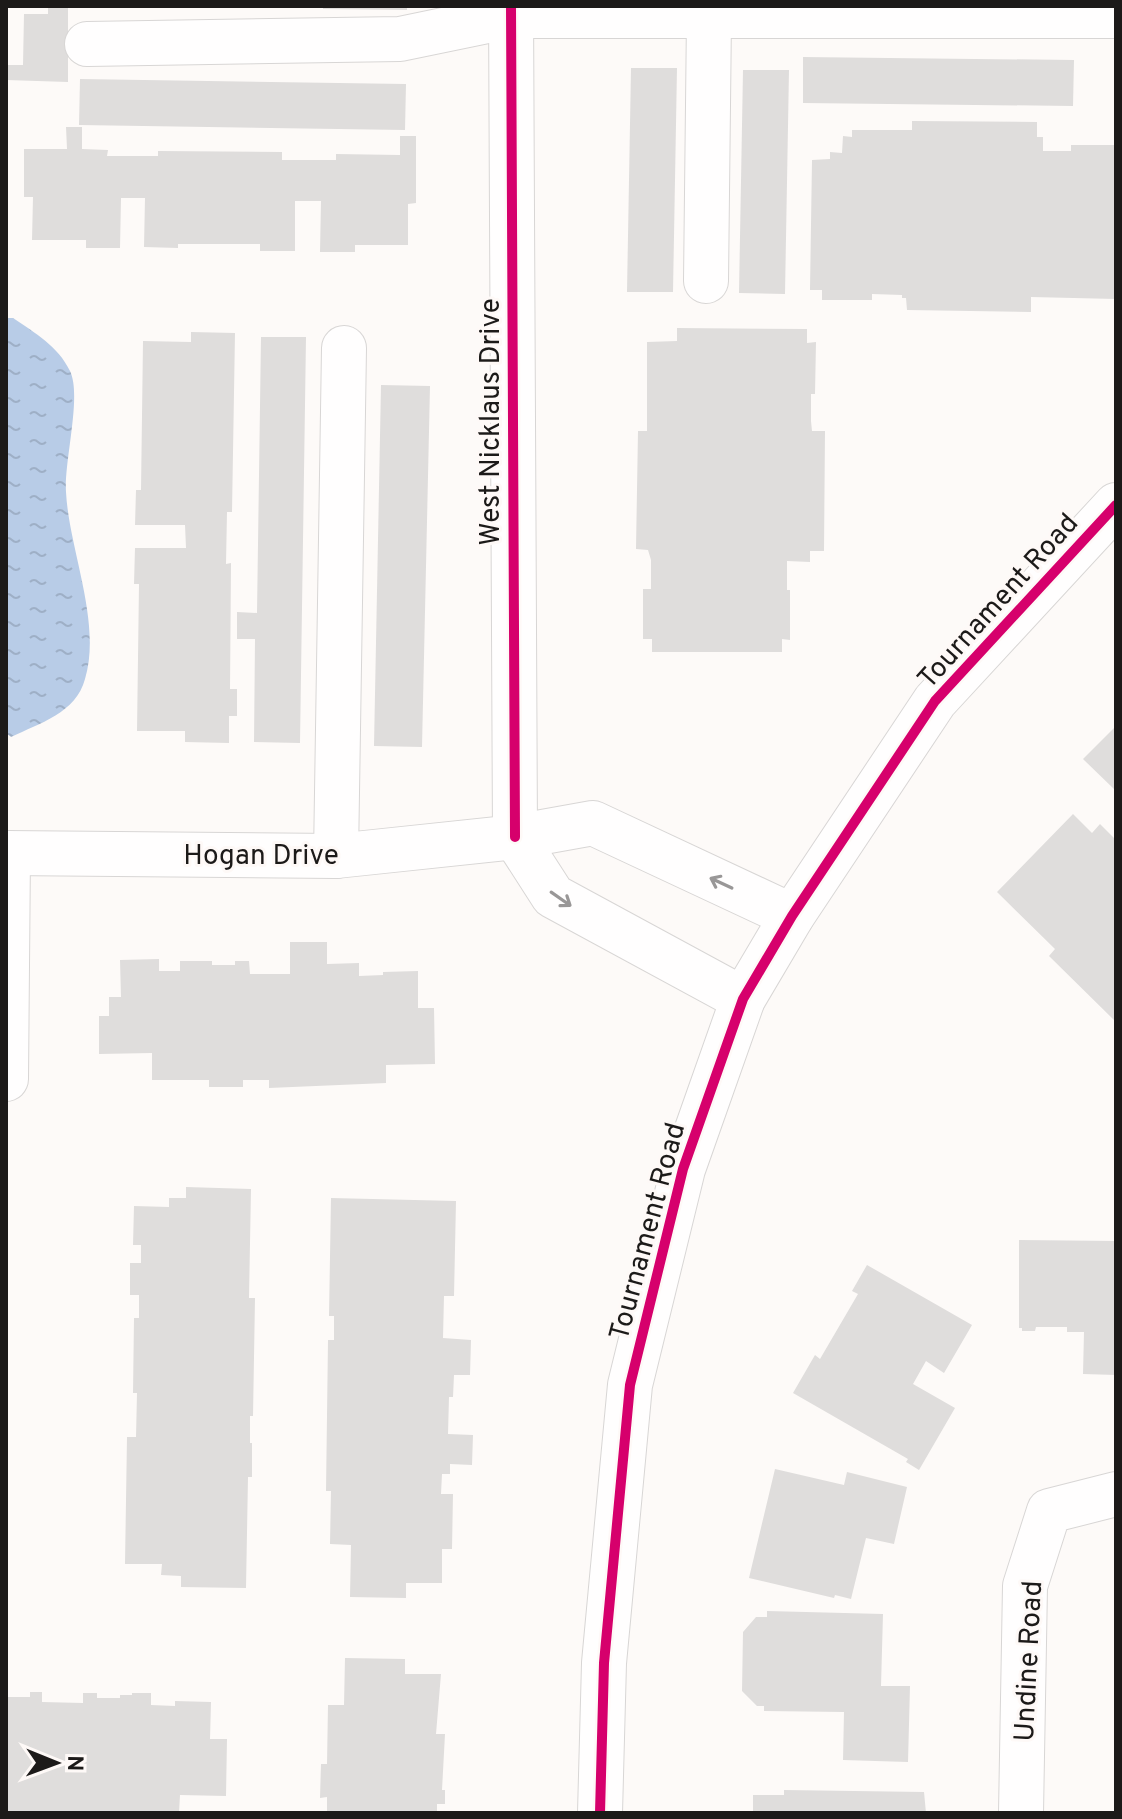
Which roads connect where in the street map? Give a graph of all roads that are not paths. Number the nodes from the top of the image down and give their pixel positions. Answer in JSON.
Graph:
{"nodes":[{"id":1,"x":511,"y":11,"type":"edge"},
{"id":2,"x":1116,"y":16,"type":"edge"},
{"id":3,"x":709,"y":17,"type":"junction"},
{"id":4,"x":87,"y":44,"type":"dead end"},
{"id":5,"x":706,"y":281,"type":"dead end"},
{"id":6,"x":344,"y":348,"type":"dead end"},
{"id":7,"x":1116,"y":505,"type":"edge"},
{"id":8,"x":515,"y":837,"type":"junction"},
{"id":9,"x":7,"y":853,"type":"edge"},
{"id":10,"x":336,"y":856,"type":"junction"},
{"id":11,"x":792,"y":916,"type":"junction"},
{"id":12,"x":743,"y":999,"type":"junction"},
{"id":13,"x":6,"y":1079,"type":"edge"},
{"id":14,"x":1116,"y":1494,"type":"edge"},
{"id":15,"x":600,"y":1813,"type":"edge"},
{"id":16,"x":1021,"y":1813,"type":"edge"}],
"edges":[{"from":1,"to":3,"type":"street"},
{"from":1,"to":4,"type":"street"},
{"from":1,"to":8,"type":"street","name":"West Nicklaus Drive"},
{"from":2,"to":3,"type":"street"},
{"from":3,"to":5,"type":"street"},
{"from":6,"to":10,"type":"street"},
{"from":7,"to":11,"type":"street","name":"Tournament Road"},
{"from":8,"to":10,"type":"street","name":"Hogan Drive"},
{"from":11,"to":8,"type":"street","name":"Hogan Drive","one_way":true},
{"from":8,"to":12,"type":"street","one_way":true},
{"from":9,"to":10,"type":"street","name":"Hogan Drive"},
{"from":9,"to":13,"type":"street"},
{"from":11,"to":12,"type":"street","name":"Tournament Road"},
{"from":12,"to":15,"type":"street","name":"Tournament Road"},
{"from":14,"to":16,"type":"street","name":"Undine Road"}]}
